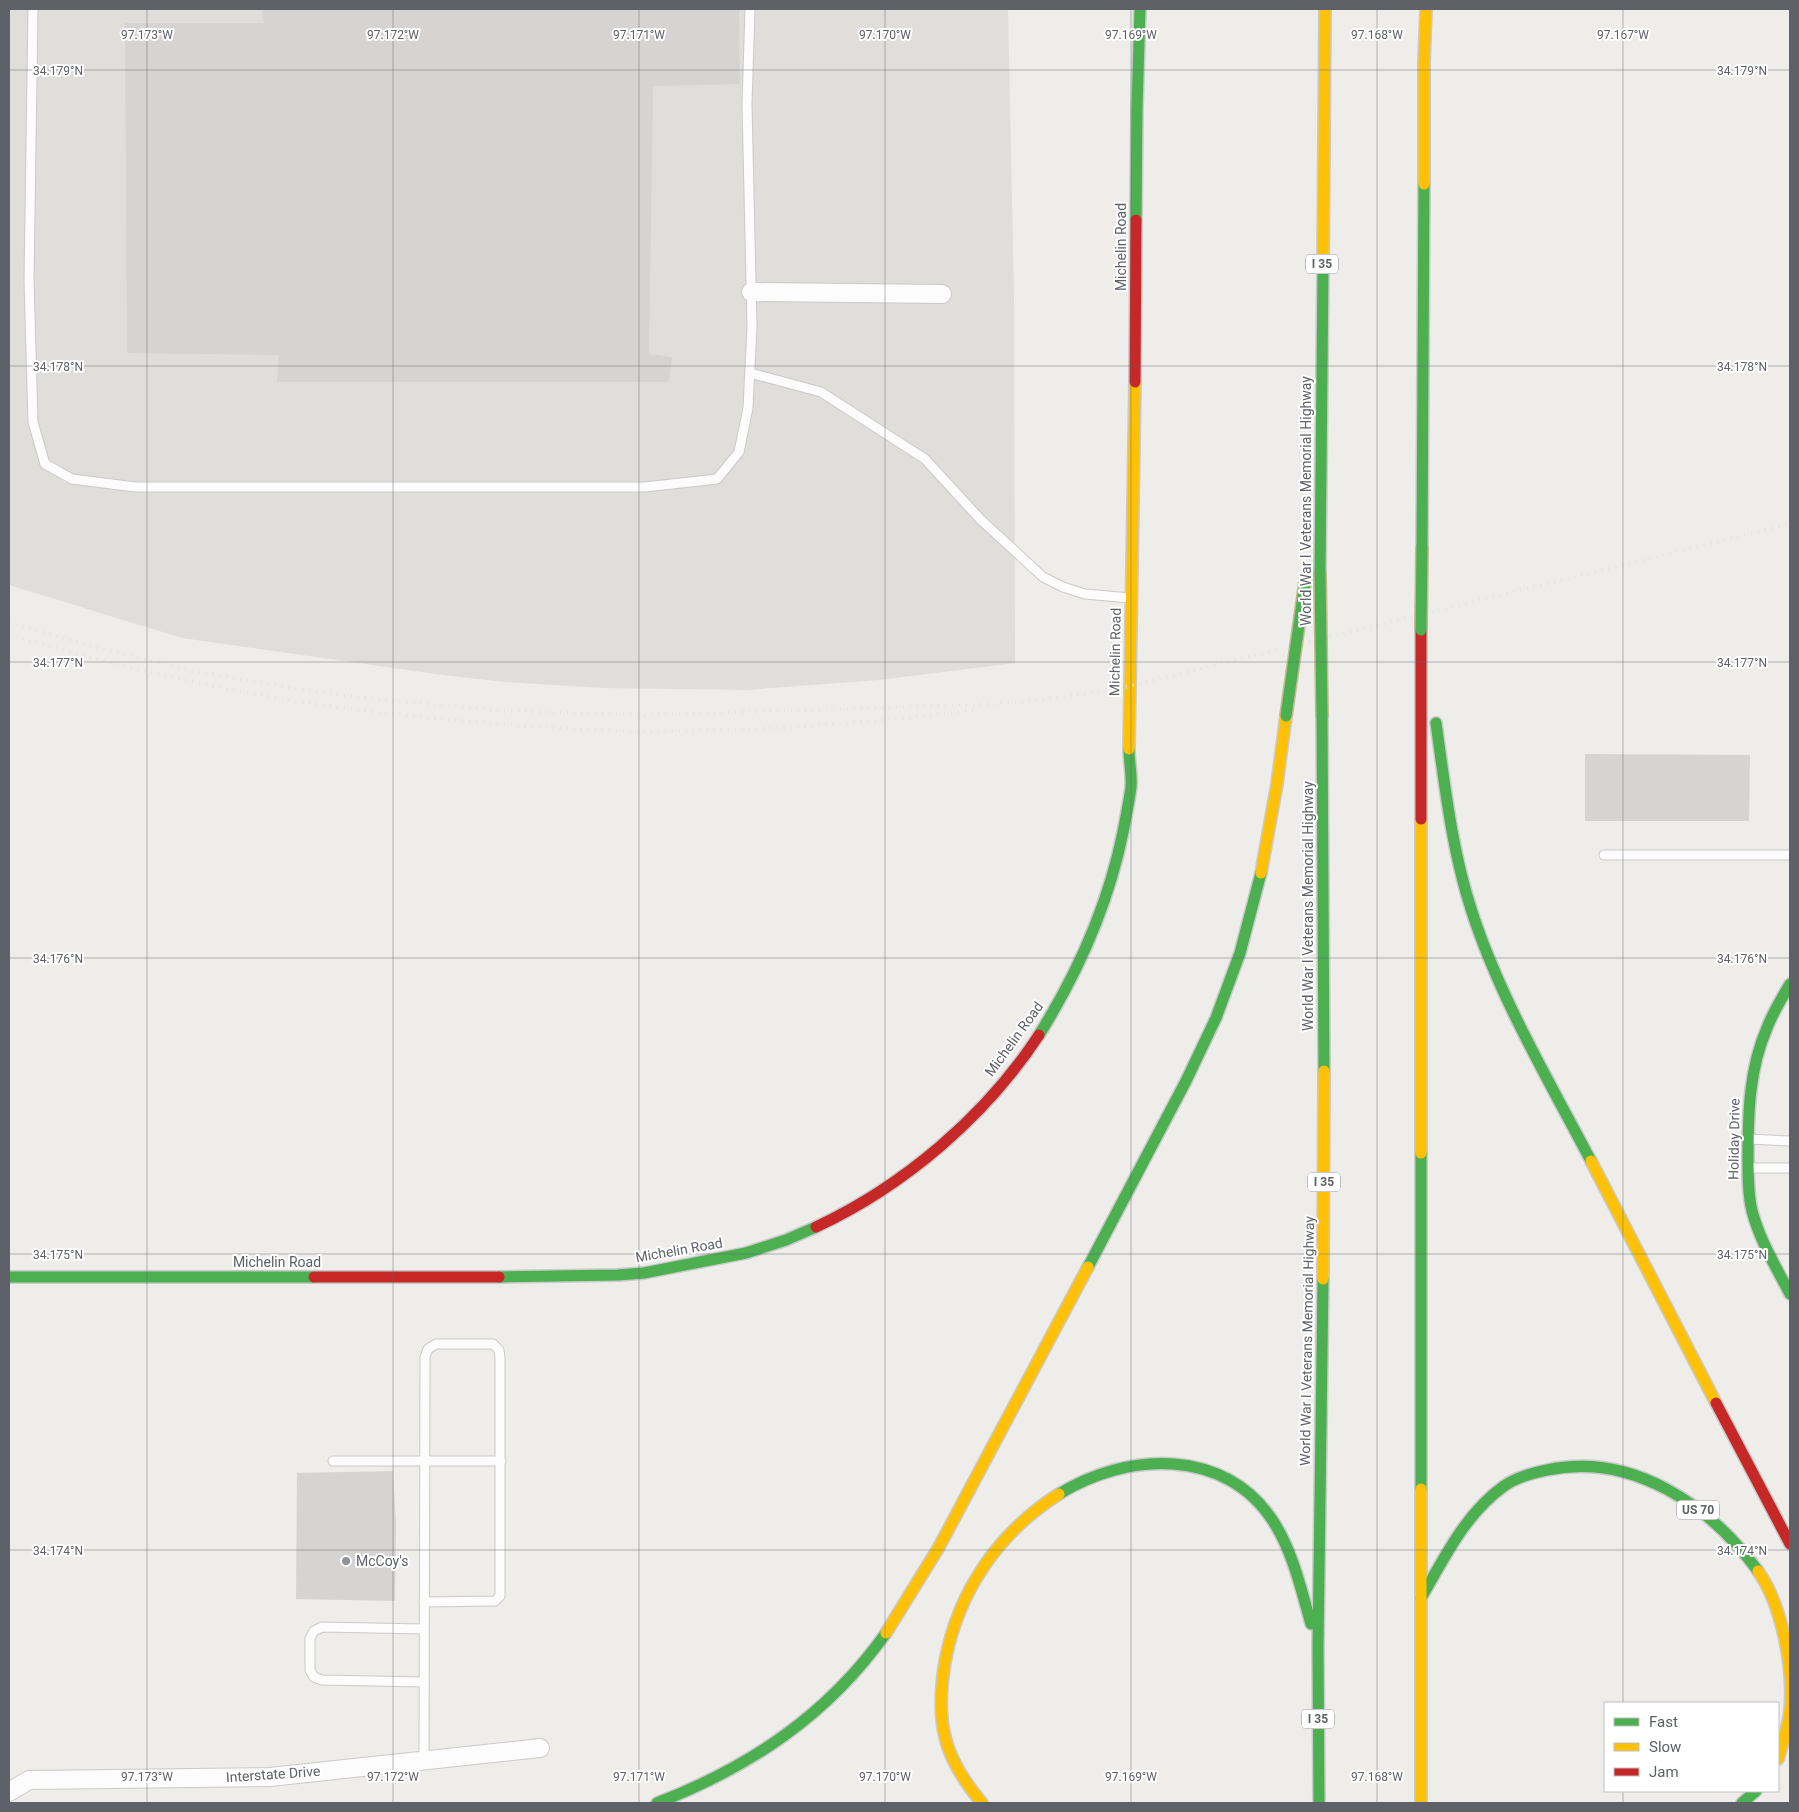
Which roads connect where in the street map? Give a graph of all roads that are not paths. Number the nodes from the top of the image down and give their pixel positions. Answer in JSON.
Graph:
{"nodes":[{"id":1,"x":33,"y":9,"type":"edge"},
{"id":2,"x":750,"y":9,"type":"edge"},
{"id":3,"x":1140,"y":9,"type":"edge"},
{"id":4,"x":1324,"y":9,"type":"edge"},
{"id":5,"x":1329,"y":9,"type":"edge"},
{"id":6,"x":1426,"y":9,"type":"edge"},
{"id":7,"x":1414,"y":18,"type":"dead end"},
{"id":8,"x":1323,"y":38,"type":"junction"},
{"id":9,"x":1424,"y":64,"type":"junction"},
{"id":10,"x":751,"y":292,"type":"junction"},
{"id":11,"x":942,"y":294,"type":"dead end"},
{"id":12,"x":750,"y":373,"type":"junction"},
{"id":13,"x":1320,"y":519,"type":"junction"},
{"id":14,"x":1131,"y":598,"type":"junction"},
{"id":15,"x":1435,"y":714,"type":"dead end"},
{"id":16,"x":1604,"y":855,"type":"dead end"},
{"id":17,"x":1790,"y":856,"type":"edge"},
{"id":18,"x":1790,"y":984,"type":"edge"},
{"id":19,"x":1747,"y":1139,"type":"junction"},
{"id":20,"x":1790,"y":1141,"type":"edge"},
{"id":21,"x":1748,"y":1168,"type":"junction"},
{"id":22,"x":1790,"y":1168,"type":"edge"},
{"id":23,"x":9,"y":1277,"type":"edge"},
{"id":24,"x":1790,"y":1294,"type":"edge"},
{"id":25,"x":333,"y":1461,"type":"dead end"},
{"id":26,"x":424,"y":1461,"type":"junction"},
{"id":27,"x":500,"y":1461,"type":"junction"},
{"id":28,"x":1790,"y":1544,"type":"edge"},
{"id":29,"x":1420,"y":1599,"type":"junction"},
{"id":30,"x":424,"y":1602,"type":"junction"},
{"id":31,"x":424,"y":1629,"type":"junction"},
{"id":32,"x":1318,"y":1647,"type":"junction"},
{"id":33,"x":424,"y":1682,"type":"junction"},
{"id":34,"x":540,"y":1748,"type":"dead end"},
{"id":35,"x":1779,"y":1755,"type":"edge"},
{"id":36,"x":424,"y":1760,"type":"junction"},
{"id":37,"x":9,"y":1792,"type":"edge"},
{"id":38,"x":1755,"y":1792,"type":"edge"},
{"id":39,"x":1421,"y":1799,"type":"edge"},
{"id":40,"x":657,"y":1803,"type":"edge"},
{"id":41,"x":982,"y":1803,"type":"edge"},
{"id":42,"x":1318,"y":1803,"type":"edge"},
{"id":43,"x":1742,"y":1803,"type":"edge"}],
"edges":[{"from":1,"to":12,"type":"lane"},
{"from":2,"to":10,"type":"lane"},
{"from":3,"to":14,"type":"main road","name":"Michelin Road"},
{"from":4,"to":8,"type":"main road","name":"World War I Veterans Memorial Highway","number":"I 35"},
{"from":5,"to":8,"type":"main road"},
{"from":6,"to":9,"type":"main road"},
{"from":7,"to":9,"type":"main road"},
{"from":8,"to":13,"type":"main road","name":"World War I Veterans Memorial Highway","number":"I 35"},
{"from":9,"to":29,"type":"main road","bridge":true},
{"from":10,"to":11,"type":"street"},
{"from":10,"to":12,"type":"lane"},
{"from":12,"to":14,"type":"lane"},
{"from":13,"to":32,"type":"main road","name":"World War I Veterans Memorial Highway","number":"I 35","bridge":true},
{"from":13,"to":40,"type":"main road","bridge":true},
{"from":14,"to":23,"type":"main road","name":"Michelin Road"},
{"from":15,"to":28,"type":"main road"},
{"from":16,"to":17,"type":"lane"},
{"from":18,"to":19,"type":"main road","name":"Holiday Drive"},
{"from":19,"to":20,"type":"lane"},
{"from":19,"to":21,"type":"main road","name":"Holiday Drive"},
{"from":21,"to":22,"type":"lane"},
{"from":21,"to":24,"type":"main road","name":"Holiday Drive"},
{"from":25,"to":26,"type":"lane"},
{"from":26,"to":27,"type":"lane"},
{"from":26,"to":27,"type":"lane"},
{"from":26,"to":30,"type":"lane"},
{"from":27,"to":30,"type":"lane"},
{"from":29,"to":35,"type":"main road","number":"US 70"},
{"from":29,"to":39,"type":"main road"},
{"from":30,"to":31,"type":"lane"},
{"from":31,"to":33,"type":"lane"},
{"from":31,"to":33,"type":"lane"},
{"from":32,"to":41,"type":"main road"},
{"from":32,"to":42,"type":"main road","name":"World War I Veterans Memorial Highway","number":"I 35"},
{"from":33,"to":36,"type":"lane"},
{"from":34,"to":36,"type":"street","name":"Interstate Drive"},
{"from":36,"to":37,"type":"street","name":"Interstate Drive"},
{"from":38,"to":43,"type":"main road"}]}
